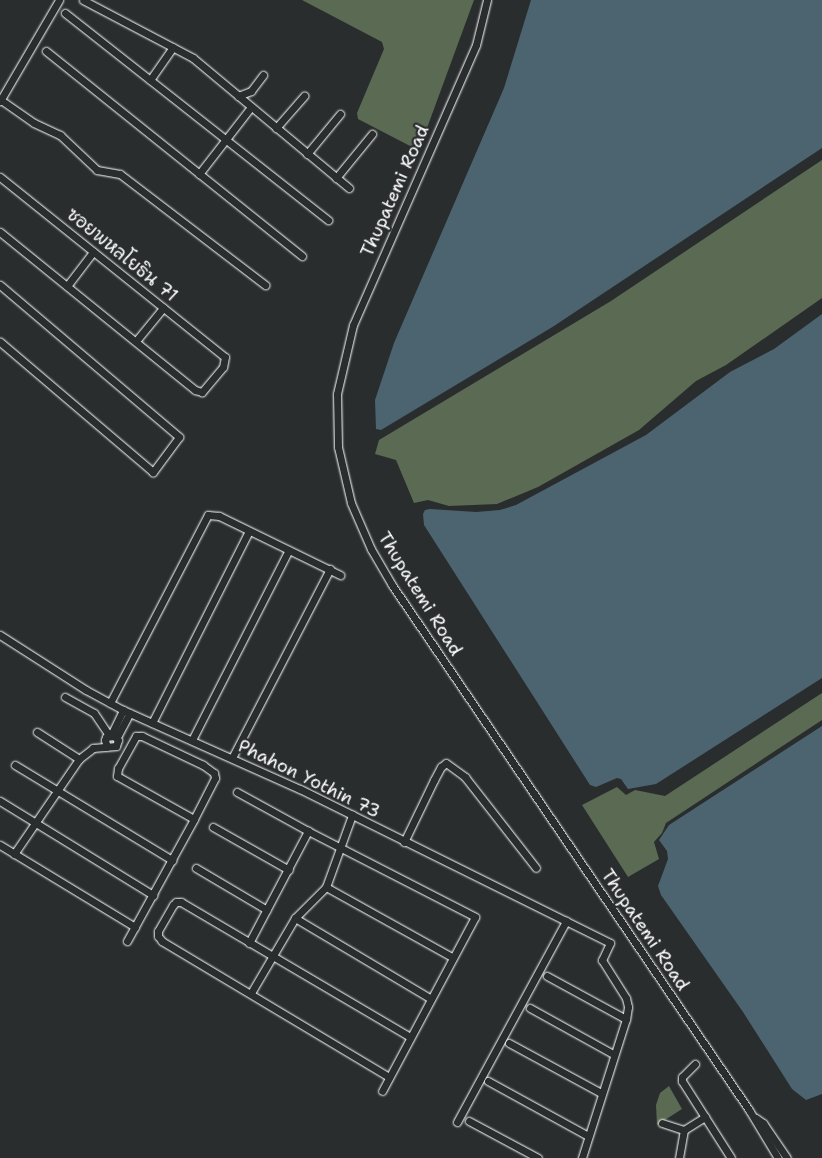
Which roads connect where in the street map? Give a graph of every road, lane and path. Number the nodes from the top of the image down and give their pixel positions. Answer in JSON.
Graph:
{"nodes":[{"id":1,"x":59,"y":0,"type":"edge"},
{"id":2,"x":83,"y":0,"type":"edge"},
{"id":3,"x":487,"y":0,"type":"edge"},
{"id":4,"x":65,"y":13,"type":"dead end"},
{"id":5,"x":172,"y":47,"type":"junction"},
{"id":6,"x":46,"y":51,"type":"dead end"},
{"id":7,"x":263,"y":75,"type":"dead end"},
{"id":8,"x":150,"y":80,"type":"junction"},
{"id":9,"x":238,"y":96,"type":"junction"},
{"id":10,"x":304,"y":96,"type":"dead end"},
{"id":11,"x":0,"y":101,"type":"edge"},
{"id":12,"x":251,"y":107,"type":"junction"},
{"id":13,"x":340,"y":114,"type":"dead end"},
{"id":14,"x":276,"y":128,"type":"junction"},
{"id":15,"x":372,"y":134,"type":"dead end"},
{"id":16,"x":226,"y":140,"type":"junction"},
{"id":17,"x":307,"y":154,"type":"junction"},
{"id":18,"x":199,"y":174,"type":"junction"},
{"id":19,"x":0,"y":177,"type":"edge"},
{"id":20,"x":336,"y":178,"type":"junction"},
{"id":21,"x":349,"y":188,"type":"dead end"},
{"id":22,"x":328,"y":220,"type":"dead end"},
{"id":23,"x":0,"y":232,"type":"edge"},
{"id":24,"x":93,"y":252,"type":"junction"},
{"id":25,"x":302,"y":256,"type":"dead end"},
{"id":26,"x":0,"y":285,"type":"edge"},
{"id":27,"x":265,"y":285,"type":"dead end"},
{"id":28,"x":67,"y":286,"type":"junction"},
{"id":29,"x":163,"y":308,"type":"junction"},
{"id":30,"x":136,"y":341,"type":"junction"},
{"id":31,"x":0,"y":342,"type":"edge"},
{"id":32,"x":249,"y":531,"type":"junction"},
{"id":33,"x":289,"y":550,"type":"junction"},
{"id":34,"x":330,"y":569,"type":"junction"},
{"id":35,"x":340,"y":574,"type":"dead end"},
{"id":36,"x":0,"y":635,"type":"edge"},
{"id":37,"x":65,"y":697,"type":"dead end"},
{"id":38,"x":110,"y":703,"type":"junction"},
{"id":39,"x":127,"y":711,"type":"junction"},
{"id":40,"x":152,"y":723,"type":"junction"},
{"id":41,"x":37,"y":732,"type":"dead end"},
{"id":42,"x":112,"y":736,"type":"junction"},
{"id":43,"x":192,"y":740,"type":"junction"},
{"id":44,"x":116,"y":746,"type":"junction"},
{"id":45,"x":107,"y":747,"type":"junction"},
{"id":46,"x":128,"y":750,"type":"junction"},
{"id":47,"x":232,"y":758,"type":"junction"},
{"id":48,"x":79,"y":759,"type":"junction"},
{"id":49,"x":14,"y":765,"type":"dead end"},
{"id":50,"x":57,"y":792,"type":"junction"},
{"id":51,"x":237,"y":792,"type":"dead end"},
{"id":52,"x":0,"y":800,"type":"edge"},
{"id":53,"x":352,"y":815,"type":"junction"},
{"id":54,"x":194,"y":820,"type":"junction"},
{"id":55,"x":35,"y":822,"type":"junction"},
{"id":56,"x":213,"y":827,"type":"dead end"},
{"id":57,"x":308,"y":831,"type":"junction"},
{"id":58,"x":404,"y":842,"type":"junction"},
{"id":59,"x":0,"y":846,"type":"edge"},
{"id":60,"x":339,"y":847,"type":"junction"},
{"id":61,"x":14,"y":854,"type":"junction"},
{"id":62,"x":172,"y":860,"type":"junction"},
{"id":63,"x":196,"y":868,"type":"dead end"},
{"id":64,"x":536,"y":868,"type":"dead end"},
{"id":65,"x":289,"y":870,"type":"junction"},
{"id":66,"x":326,"y":887,"type":"junction"},
{"id":67,"x":154,"y":895,"type":"junction"},
{"id":68,"x":267,"y":910,"type":"junction"},
{"id":69,"x":295,"y":918,"type":"junction"},
{"id":70,"x":566,"y":921,"type":"junction"},
{"id":71,"x":135,"y":927,"type":"junction"},
{"id":72,"x":127,"y":942,"type":"dead end"},
{"id":73,"x":249,"y":942,"type":"junction"},
{"id":74,"x":452,"y":957,"type":"junction"},
{"id":75,"x":274,"y":958,"type":"junction"},
{"id":76,"x":547,"y":976,"type":"dead end"},
{"id":77,"x":251,"y":993,"type":"junction"},
{"id":78,"x":430,"y":998,"type":"junction"},
{"id":79,"x":530,"y":1008,"type":"dead end"},
{"id":80,"x":626,"y":1019,"type":"junction"},
{"id":81,"x":410,"y":1037,"type":"junction"},
{"id":82,"x":509,"y":1043,"type":"dead end"},
{"id":83,"x":613,"y":1054,"type":"junction"},
{"id":84,"x":695,"y":1064,"type":"dead end"},
{"id":85,"x":388,"y":1076,"type":"junction"},
{"id":86,"x":488,"y":1081,"type":"dead end"},
{"id":87,"x":382,"y":1092,"type":"dead end"},
{"id":88,"x":601,"y":1093,"type":"junction"},
{"id":89,"x":752,"y":1115,"type":"junction"},
{"id":90,"x":705,"y":1117,"type":"junction"},
{"id":91,"x":469,"y":1121,"type":"dead end"},
{"id":92,"x":457,"y":1122,"type":"dead end"},
{"id":93,"x":662,"y":1123,"type":"dead end"},
{"id":94,"x":684,"y":1130,"type":"junction"},
{"id":95,"x":588,"y":1136,"type":"junction"},
{"id":96,"x":538,"y":1158,"type":"edge"},
{"id":97,"x":582,"y":1158,"type":"edge"},
{"id":98,"x":679,"y":1158,"type":"edge"},
{"id":99,"x":731,"y":1158,"type":"edge"},
{"id":100,"x":778,"y":1158,"type":"edge"},
{"id":101,"x":786,"y":1158,"type":"edge"}],
"edges":[{"from":1,"to":11,"type":"street"},
{"from":2,"to":5,"type":"street"},
{"from":3,"to":89,"type":"street","name":"Thupatemi Road"},
{"from":4,"to":8,"type":"street"},
{"from":5,"to":8,"type":"street"},
{"from":5,"to":9,"type":"street"},
{"from":6,"to":18,"type":"street"},
{"from":7,"to":9,"type":"street"},
{"from":8,"to":16,"type":"street"},
{"from":9,"to":12,"type":"street"},
{"from":10,"to":14,"type":"street"},
{"from":11,"to":27,"type":"street"},
{"from":12,"to":14,"type":"street"},
{"from":12,"to":16,"type":"street"},
{"from":13,"to":17,"type":"street"},
{"from":14,"to":17,"type":"street"},
{"from":15,"to":20,"type":"street"},
{"from":16,"to":18,"type":"street"},
{"from":16,"to":22,"type":"street"},
{"from":17,"to":20,"type":"street"},
{"from":18,"to":25,"type":"street"},
{"from":19,"to":24,"type":"street","name":"ซอยพหลโยธิน 71"},
{"from":20,"to":21,"type":"street"},
{"from":23,"to":28,"type":"street"},
{"from":24,"to":28,"type":"street"},
{"from":24,"to":29,"type":"street","name":"ซอยพหลโยธิน 71"},
{"from":26,"to":31,"type":"street"},
{"from":28,"to":30,"type":"street"},
{"from":29,"to":30,"type":"street"},
{"from":29,"to":30,"type":"street","name":"ซอยพหลโยธิน 71"},
{"from":32,"to":33,"type":"street"},
{"from":32,"to":38,"type":"street"},
{"from":32,"to":40,"type":"street"},
{"from":33,"to":34,"type":"street"},
{"from":33,"to":43,"type":"street"},
{"from":34,"to":35,"type":"street"},
{"from":34,"to":47,"type":"street"},
{"from":36,"to":38,"type":"street","name":"Phahon Yothin 73"},
{"from":37,"to":42,"type":"street"},
{"from":38,"to":39,"type":"street","name":"Phahon Yothin 73"},
{"from":39,"to":40,"type":"street","name":"Phahon Yothin 73"},
{"from":39,"to":42,"type":"street"},
{"from":40,"to":43,"type":"street","name":"Phahon Yothin 73"},
{"from":41,"to":48,"type":"street"},
{"from":42,"to":44,"type":"street"},
{"from":42,"to":45,"type":"street"},
{"from":43,"to":47,"type":"street","name":"Phahon Yothin 73"},
{"from":44,"to":45,"type":"street"},
{"from":44,"to":46,"type":"street"},
{"from":45,"to":48,"type":"street"},
{"from":46,"to":54,"type":"street"},
{"from":46,"to":54,"type":"street"},
{"from":47,"to":53,"type":"street","name":"Phahon Yothin 73"},
{"from":48,"to":50,"type":"street"},
{"from":49,"to":50,"type":"street"},
{"from":50,"to":55,"type":"street"},
{"from":50,"to":62,"type":"street"},
{"from":51,"to":57,"type":"street"},
{"from":52,"to":55,"type":"street"},
{"from":53,"to":58,"type":"street","name":"Phahon Yothin 73"},
{"from":53,"to":60,"type":"street"},
{"from":54,"to":62,"type":"street"},
{"from":55,"to":61,"type":"street"},
{"from":55,"to":67,"type":"street"},
{"from":56,"to":65,"type":"street"},
{"from":57,"to":60,"type":"street"},
{"from":57,"to":65,"type":"street"},
{"from":58,"to":64,"type":"street"},
{"from":58,"to":70,"type":"street","name":"Phahon Yothin 73"},
{"from":59,"to":61,"type":"street"},
{"from":60,"to":66,"type":"street"},
{"from":60,"to":74,"type":"street"},
{"from":61,"to":71,"type":"street"},
{"from":62,"to":67,"type":"street"},
{"from":63,"to":68,"type":"street"},
{"from":65,"to":68,"type":"street"},
{"from":66,"to":69,"type":"street"},
{"from":66,"to":74,"type":"street"},
{"from":67,"to":71,"type":"street"},
{"from":68,"to":73,"type":"street"},
{"from":69,"to":75,"type":"street"},
{"from":69,"to":78,"type":"street"},
{"from":70,"to":80,"type":"street","name":"Phahon Yothin 73"},
{"from":70,"to":92,"type":"street"},
{"from":71,"to":72,"type":"street"},
{"from":73,"to":75,"type":"street"},
{"from":73,"to":77,"type":"street"},
{"from":74,"to":78,"type":"street"},
{"from":75,"to":77,"type":"street"},
{"from":75,"to":81,"type":"street"},
{"from":76,"to":80,"type":"street"},
{"from":77,"to":85,"type":"street"},
{"from":78,"to":81,"type":"street"},
{"from":79,"to":83,"type":"street"},
{"from":80,"to":83,"type":"street"},
{"from":81,"to":85,"type":"street"},
{"from":82,"to":88,"type":"street"},
{"from":83,"to":88,"type":"street"},
{"from":84,"to":90,"type":"street"},
{"from":85,"to":87,"type":"street"},
{"from":86,"to":95,"type":"street"},
{"from":88,"to":95,"type":"street"},
{"from":89,"to":100,"type":"street","name":"Thupatemi Road"},
{"from":89,"to":101,"type":"street","name":"Thupatemi Road"},
{"from":90,"to":94,"type":"street"},
{"from":90,"to":99,"type":"street"},
{"from":91,"to":96,"type":"street"},
{"from":93,"to":94,"type":"street"},
{"from":94,"to":98,"type":"street"},
{"from":95,"to":97,"type":"street"}]}
